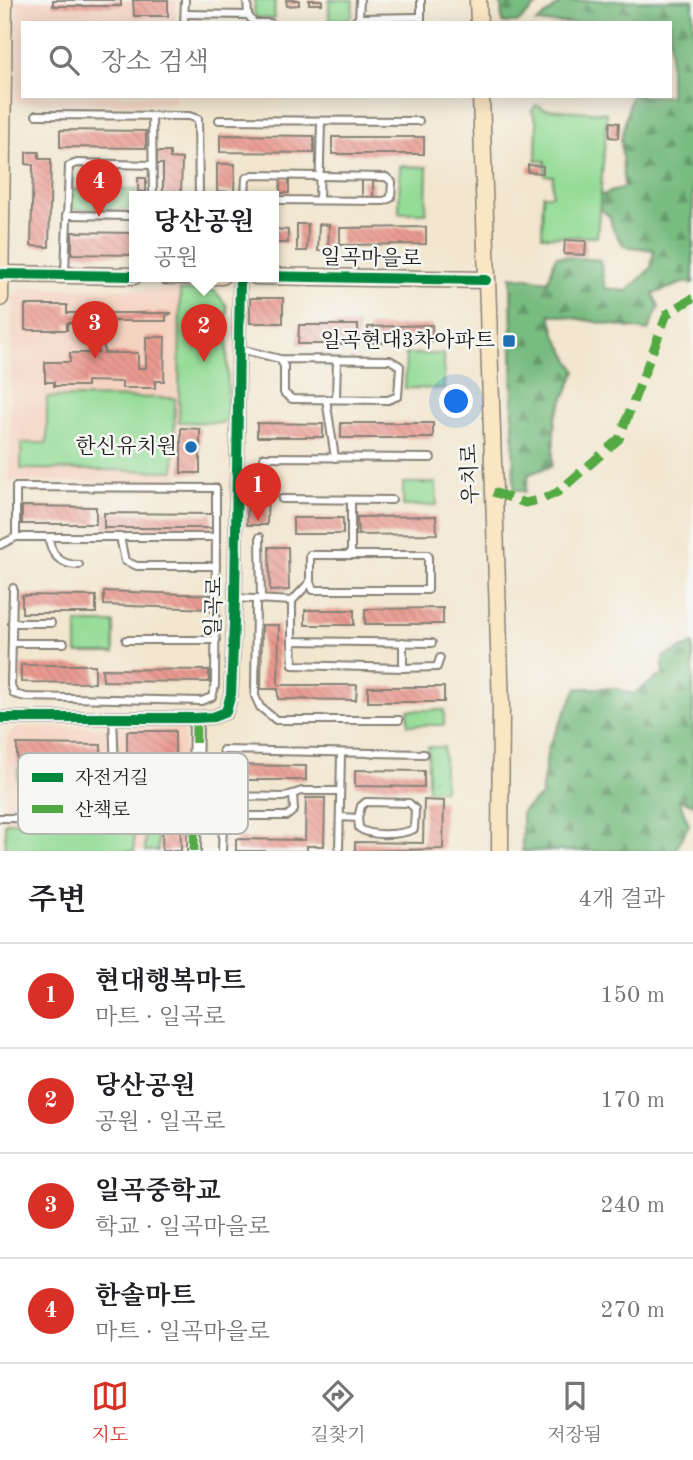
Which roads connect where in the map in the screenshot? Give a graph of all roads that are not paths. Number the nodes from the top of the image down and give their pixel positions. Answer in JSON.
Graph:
{"nodes":[{"id":1,"x":4,"y":0,"type":"edge"},
{"id":2,"x":185,"y":0,"type":"edge"},
{"id":3,"x":247,"y":0,"type":"edge"},
{"id":4,"x":360,"y":0,"type":"edge"},
{"id":5,"x":421,"y":0,"type":"edge"},
{"id":6,"x":478,"y":0,"type":"edge"},
{"id":7,"x":185,"y":14,"type":"junction"},
{"id":8,"x":247,"y":15,"type":"junction"},
{"id":9,"x":356,"y":20,"type":"edge"},
{"id":10,"x":421,"y":20,"type":"edge"},
{"id":11,"x":184,"y":21,"type":"edge"},
{"id":12,"x":252,"y":21,"type":"edge"},
{"id":13,"x":478,"y":21,"type":"edge"},
{"id":14,"x":481,"y":98,"type":"edge"},
{"id":15,"x":36,"y":115,"type":"dead end"},
{"id":16,"x":152,"y":116,"type":"junction"},
{"id":17,"x":219,"y":120,"type":"dead end"},
{"id":18,"x":321,"y":121,"type":"junction"},
{"id":19,"x":419,"y":121,"type":"dead end"},
{"id":20,"x":1,"y":146,"type":"edge"},
{"id":21,"x":152,"y":164,"type":"junction"},
{"id":22,"x":320,"y":175,"type":"junction"},
{"id":23,"x":153,"y":191,"type":"edge"},
{"id":24,"x":199,"y":191,"type":"edge"},
{"id":25,"x":245,"y":191,"type":"edge"},
{"id":26,"x":279,"y":200,"type":"edge"},
{"id":27,"x":319,"y":200,"type":"junction"},
{"id":28,"x":66,"y":215,"type":"junction"},
{"id":29,"x":129,"y":216,"type":"edge"},
{"id":30,"x":0,"y":274,"type":"edge"},
{"id":31,"x":65,"y":274,"type":"junction"},
{"id":32,"x":129,"y":276,"type":"edge"},
{"id":33,"x":279,"y":276,"type":"edge"},
{"id":34,"x":486,"y":280,"type":"junction"},
{"id":35,"x":240,"y":282,"type":"edge"},
{"id":36,"x":0,"y":298,"type":"edge"},
{"id":37,"x":240,"y":349,"type":"junction"},
{"id":38,"x":281,"y":359,"type":"junction"},
{"id":39,"x":337,"y":360,"type":"junction"},
{"id":40,"x":336,"y":398,"type":"junction"},
{"id":41,"x":326,"y":399,"type":"junction"},
{"id":42,"x":264,"y":457,"type":"dead end"},
{"id":43,"x":335,"y":458,"type":"junction"},
{"id":44,"x":431,"y":458,"type":"dead end"},
{"id":45,"x":282,"y":499,"type":"dead end"},
{"id":46,"x":351,"y":500,"type":"junction"},
{"id":47,"x":392,"y":500,"type":"dead end"},
{"id":48,"x":16,"y":537,"type":"junction"},
{"id":49,"x":48,"y":537,"type":"junction"},
{"id":50,"x":120,"y":537,"type":"junction"},
{"id":51,"x":216,"y":537,"type":"junction"},
{"id":52,"x":260,"y":537,"type":"dead end"},
{"id":53,"x":0,"y":545,"type":"edge"},
{"id":54,"x":351,"y":555,"type":"junction"},
{"id":55,"x":79,"y":565,"type":"dead end"},
{"id":56,"x":216,"y":566,"type":"junction"},
{"id":57,"x":310,"y":582,"type":"junction"},
{"id":58,"x":13,"y":588,"type":"dead end"},
{"id":59,"x":235,"y":598,"type":"junction"},
{"id":60,"x":258,"y":600,"type":"junction"},
{"id":61,"x":292,"y":601,"type":"junction"},
{"id":62,"x":12,"y":623,"type":"junction"},
{"id":63,"x":51,"y":623,"type":"dead end"},
{"id":64,"x":126,"y":640,"type":"dead end"},
{"id":65,"x":216,"y":640,"type":"junction"},
{"id":66,"x":292,"y":641,"type":"junction"},
{"id":67,"x":402,"y":642,"type":"junction"},
{"id":68,"x":12,"y":643,"type":"junction"},
{"id":69,"x":64,"y":643,"type":"dead end"},
{"id":70,"x":432,"y":643,"type":"dead end"},
{"id":71,"x":440,"y":657,"type":"dead end"},
{"id":72,"x":402,"y":668,"type":"junction"},
{"id":73,"x":0,"y":718,"type":"edge"},
{"id":74,"x":113,"y":718,"type":"junction"},
{"id":75,"x":196,"y":718,"type":"junction"},
{"id":76,"x":399,"y":720,"type":"dead end"},
{"id":77,"x":223,"y":750,"type":"dead end"},
{"id":78,"x":114,"y":753,"type":"edge"},
{"id":79,"x":195,"y":753,"type":"edge"},
{"id":80,"x":341,"y":754,"type":"junction"},
{"id":81,"x":424,"y":754,"type":"dead end"},
{"id":82,"x":341,"y":791,"type":"junction"},
{"id":83,"x":293,"y":793,"type":"junction"},
{"id":84,"x":248,"y":796,"type":"edge"},
{"id":85,"x":248,"y":816,"type":"edge"},
{"id":86,"x":340,"y":817,"type":"junction"},
{"id":87,"x":0,"y":818,"type":"edge"},
{"id":88,"x":18,"y":818,"type":"edge"},
{"id":89,"x":358,"y":818,"type":"junction"},
{"id":90,"x":339,"y":851,"type":"edge"},
{"id":91,"x":500,"y":851,"type":"edge"}],
"edges":[{"from":1,"to":20,"type":"main road"},
{"from":2,"to":7,"type":"lane"},
{"from":3,"to":8,"type":"lane"},
{"from":4,"to":9,"type":"lane"},
{"from":5,"to":10,"type":"lane"},
{"from":6,"to":13,"type":"main road"},
{"from":7,"to":8,"type":"lane"},
{"from":7,"to":11,"type":"lane"},
{"from":8,"to":12,"type":"lane"},
{"from":9,"to":10,"type":"lane"},
{"from":14,"to":34,"type":"main road","name":"우치로"},
{"from":15,"to":16,"type":"lane"},
{"from":16,"to":21,"type":"lane"},
{"from":16,"to":24,"type":"lane"},
{"from":17,"to":18,"type":"lane"},
{"from":18,"to":19,"type":"lane"},
{"from":18,"to":22,"type":"lane"},
{"from":20,"to":30,"type":"main road"},
{"from":21,"to":23,"type":"lane"},
{"from":21,"to":28,"type":"lane"},
{"from":22,"to":25,"type":"lane"},
{"from":22,"to":27,"type":"lane"},
{"from":22,"to":27,"type":"lane"},
{"from":26,"to":27,"type":"lane"},
{"from":28,"to":29,"type":"lane"},
{"from":28,"to":31,"type":"lane"},
{"from":30,"to":31,"type":"main road"},
{"from":30,"to":36,"type":"main road"},
{"from":31,"to":32,"type":"main road"},
{"from":33,"to":34,"type":"main road","name":"일곡마을로"},
{"from":34,"to":91,"type":"main road","name":"우치로"},
{"from":35,"to":37,"type":"street","name":"일곡로"},
{"from":37,"to":38,"type":"lane"},
{"from":37,"to":59,"type":"street","name":"일곡로"},
{"from":38,"to":39,"type":"lane"},
{"from":38,"to":41,"type":"lane"},
{"from":39,"to":40,"type":"lane"},
{"from":39,"to":40,"type":"lane"},
{"from":40,"to":41,"type":"lane"},
{"from":41,"to":43,"type":"lane"},
{"from":42,"to":43,"type":"lane"},
{"from":43,"to":44,"type":"lane"},
{"from":45,"to":46,"type":"lane"},
{"from":46,"to":47,"type":"lane"},
{"from":46,"to":54,"type":"lane"},
{"from":48,"to":49,"type":"lane"},
{"from":48,"to":51,"type":"lane"},
{"from":48,"to":53,"type":"lane"},
{"from":49,"to":50,"type":"lane"},
{"from":49,"to":55,"type":"lane"},
{"from":50,"to":51,"type":"lane"},
{"from":50,"to":56,"type":"lane"},
{"from":51,"to":56,"type":"lane"},
{"from":52,"to":60,"type":"lane"},
{"from":54,"to":57,"type":"lane"},
{"from":54,"to":57,"type":"lane"},
{"from":56,"to":65,"type":"lane"},
{"from":57,"to":61,"type":"lane"},
{"from":58,"to":62,"type":"lane"},
{"from":59,"to":60,"type":"lane"},
{"from":59,"to":75,"type":"street","name":"일곡로"},
{"from":60,"to":61,"type":"lane"},
{"from":60,"to":76,"type":"lane"},
{"from":61,"to":66,"type":"lane"},
{"from":62,"to":63,"type":"lane"},
{"from":62,"to":68,"type":"lane"},
{"from":64,"to":65,"type":"lane"},
{"from":65,"to":68,"type":"lane"},
{"from":66,"to":67,"type":"lane"},
{"from":66,"to":72,"type":"lane"},
{"from":67,"to":70,"type":"lane"},
{"from":67,"to":72,"type":"lane"},
{"from":68,"to":69,"type":"lane"},
{"from":71,"to":72,"type":"lane"},
{"from":73,"to":74,"type":"street","name":"일곡로"},
{"from":74,"to":75,"type":"street","name":"일곡로"},
{"from":74,"to":78,"type":"lane"},
{"from":75,"to":79,"type":"street"},
{"from":77,"to":80,"type":"lane"},
{"from":80,"to":81,"type":"lane"},
{"from":80,"to":82,"type":"lane"},
{"from":82,"to":83,"type":"lane"},
{"from":82,"to":86,"type":"lane"},
{"from":83,"to":84,"type":"lane"},
{"from":83,"to":85,"type":"lane"},
{"from":86,"to":89,"type":"lane"},
{"from":86,"to":90,"type":"lane"},
{"from":87,"to":88,"type":"lane"},
{"from":89,"to":89,"type":"lane"}]}
